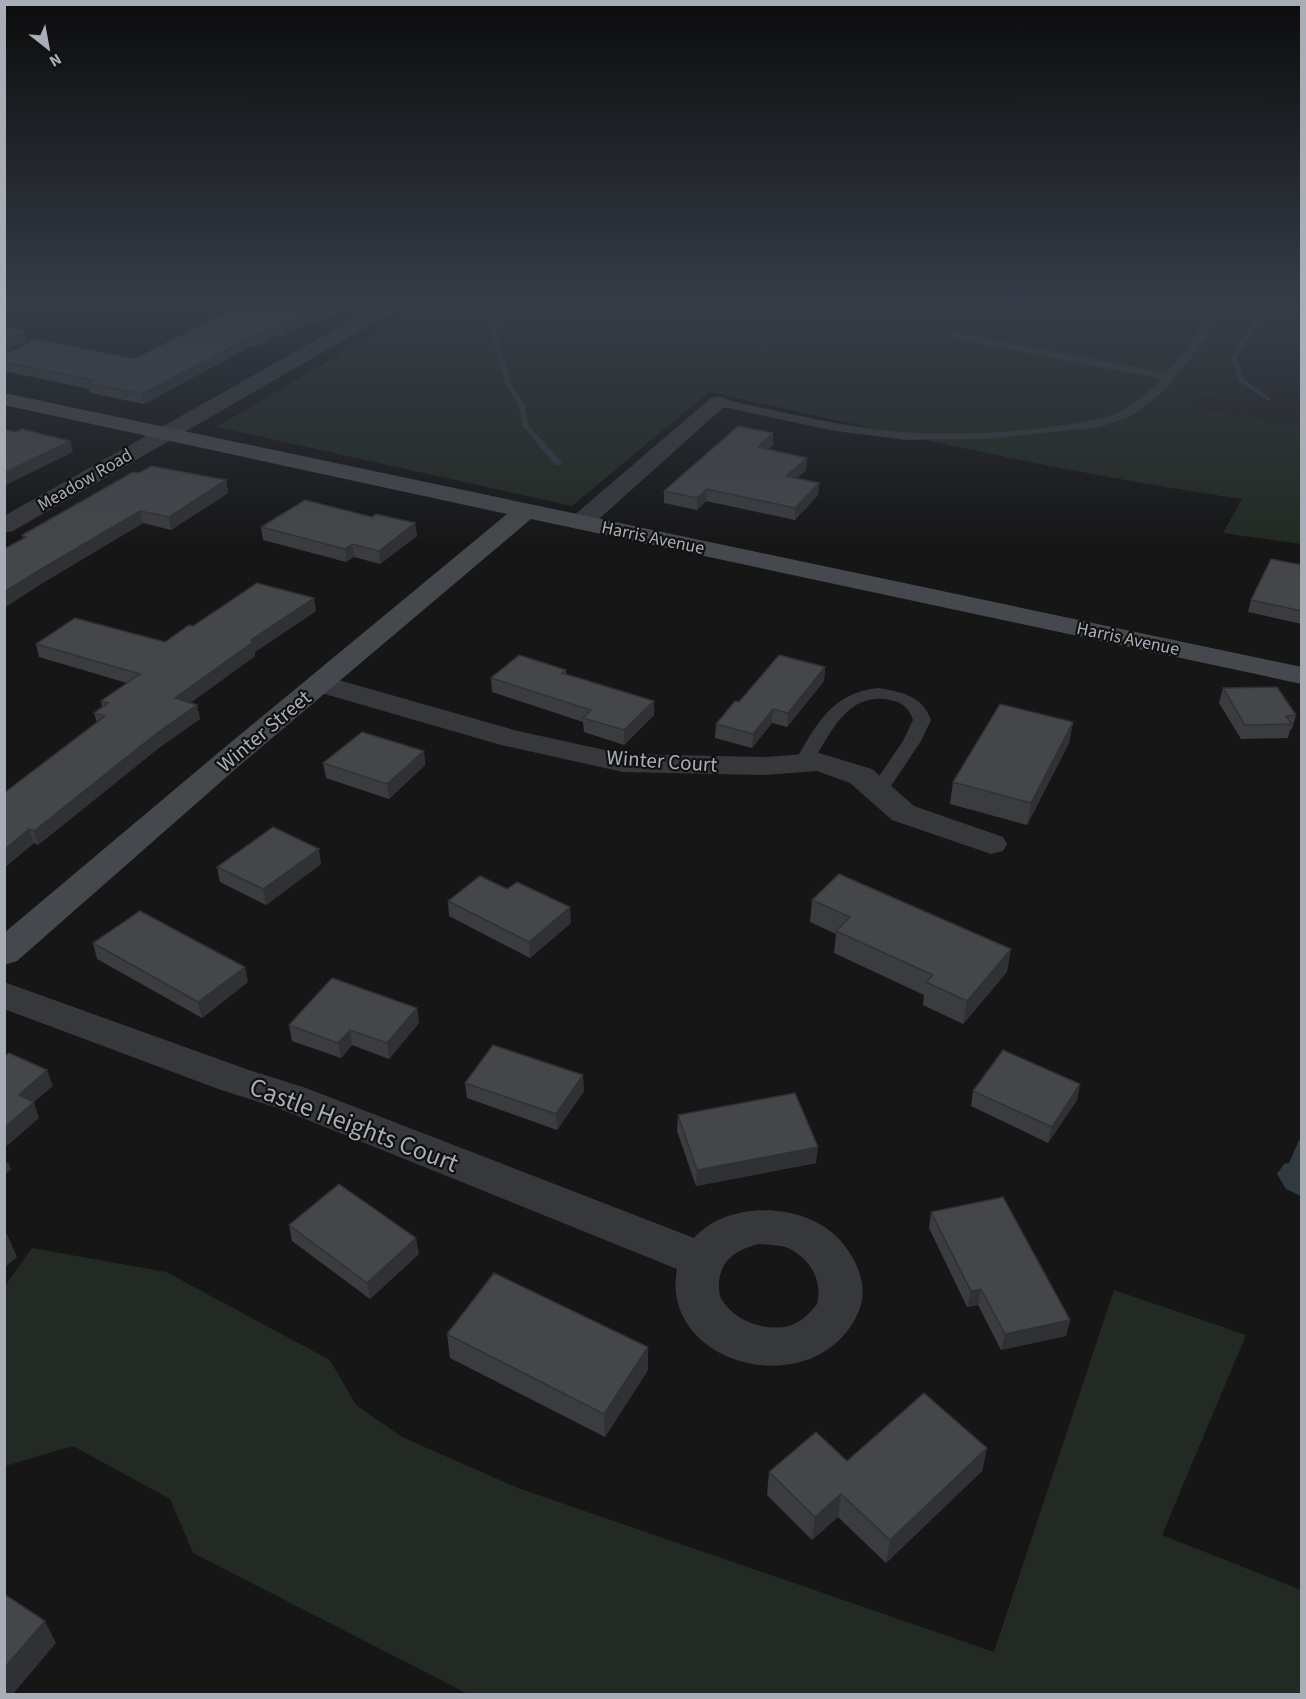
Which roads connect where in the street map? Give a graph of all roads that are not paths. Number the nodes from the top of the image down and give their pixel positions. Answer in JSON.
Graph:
{"nodes":[{"id":1,"x":251,"y":385,"type":"edge"},
{"id":2,"x":1160,"y":385,"type":"edge"},
{"id":3,"x":4,"y":399,"type":"edge"},
{"id":4,"x":718,"y":402,"type":"joint"},
{"id":5,"x":166,"y":434,"type":"junction"},
{"id":6,"x":525,"y":511,"type":"junction"},
{"id":7,"x":581,"y":522,"type":"junction"},
{"id":8,"x":4,"y":526,"type":"edge"},
{"id":9,"x":1302,"y":676,"type":"edge"},
{"id":10,"x":321,"y":684,"type":"junction"},
{"id":11,"x":803,"y":763,"type":"junction"},
{"id":12,"x":878,"y":791,"type":"junction"},
{"id":13,"x":991,"y":844,"type":"dead end"},
{"id":14,"x":4,"y":953,"type":"edge"},
{"id":15,"x":4,"y":995,"type":"edge"},
{"id":16,"x":702,"y":1260,"type":"dead end"}],
"edges":[{"from":1,"to":5,"type":"street","name":"Meadow Road"},
{"from":2,"to":4,"type":"lane"},
{"from":3,"to":5,"type":"main road","name":"Harris Avenue"},
{"from":4,"to":7,"type":"street"},
{"from":5,"to":6,"type":"main road","name":"Harris Avenue"},
{"from":5,"to":8,"type":"street","name":"Meadow Road"},
{"from":6,"to":7,"type":"main road","name":"Harris Avenue"},
{"from":6,"to":10,"type":"main road","name":"Winter Street"},
{"from":7,"to":9,"type":"main road","name":"Harris Avenue"},
{"from":10,"to":11,"type":"street","name":"Winter Court"},
{"from":10,"to":14,"type":"main road","name":"Winter Street"},
{"from":11,"to":12,"type":"street","name":"Winter Court"},
{"from":11,"to":12,"type":"lane"},
{"from":12,"to":13,"type":"street","name":"Winter Court"},
{"from":15,"to":16,"type":"street","name":"Castle Heights Court"}]}
